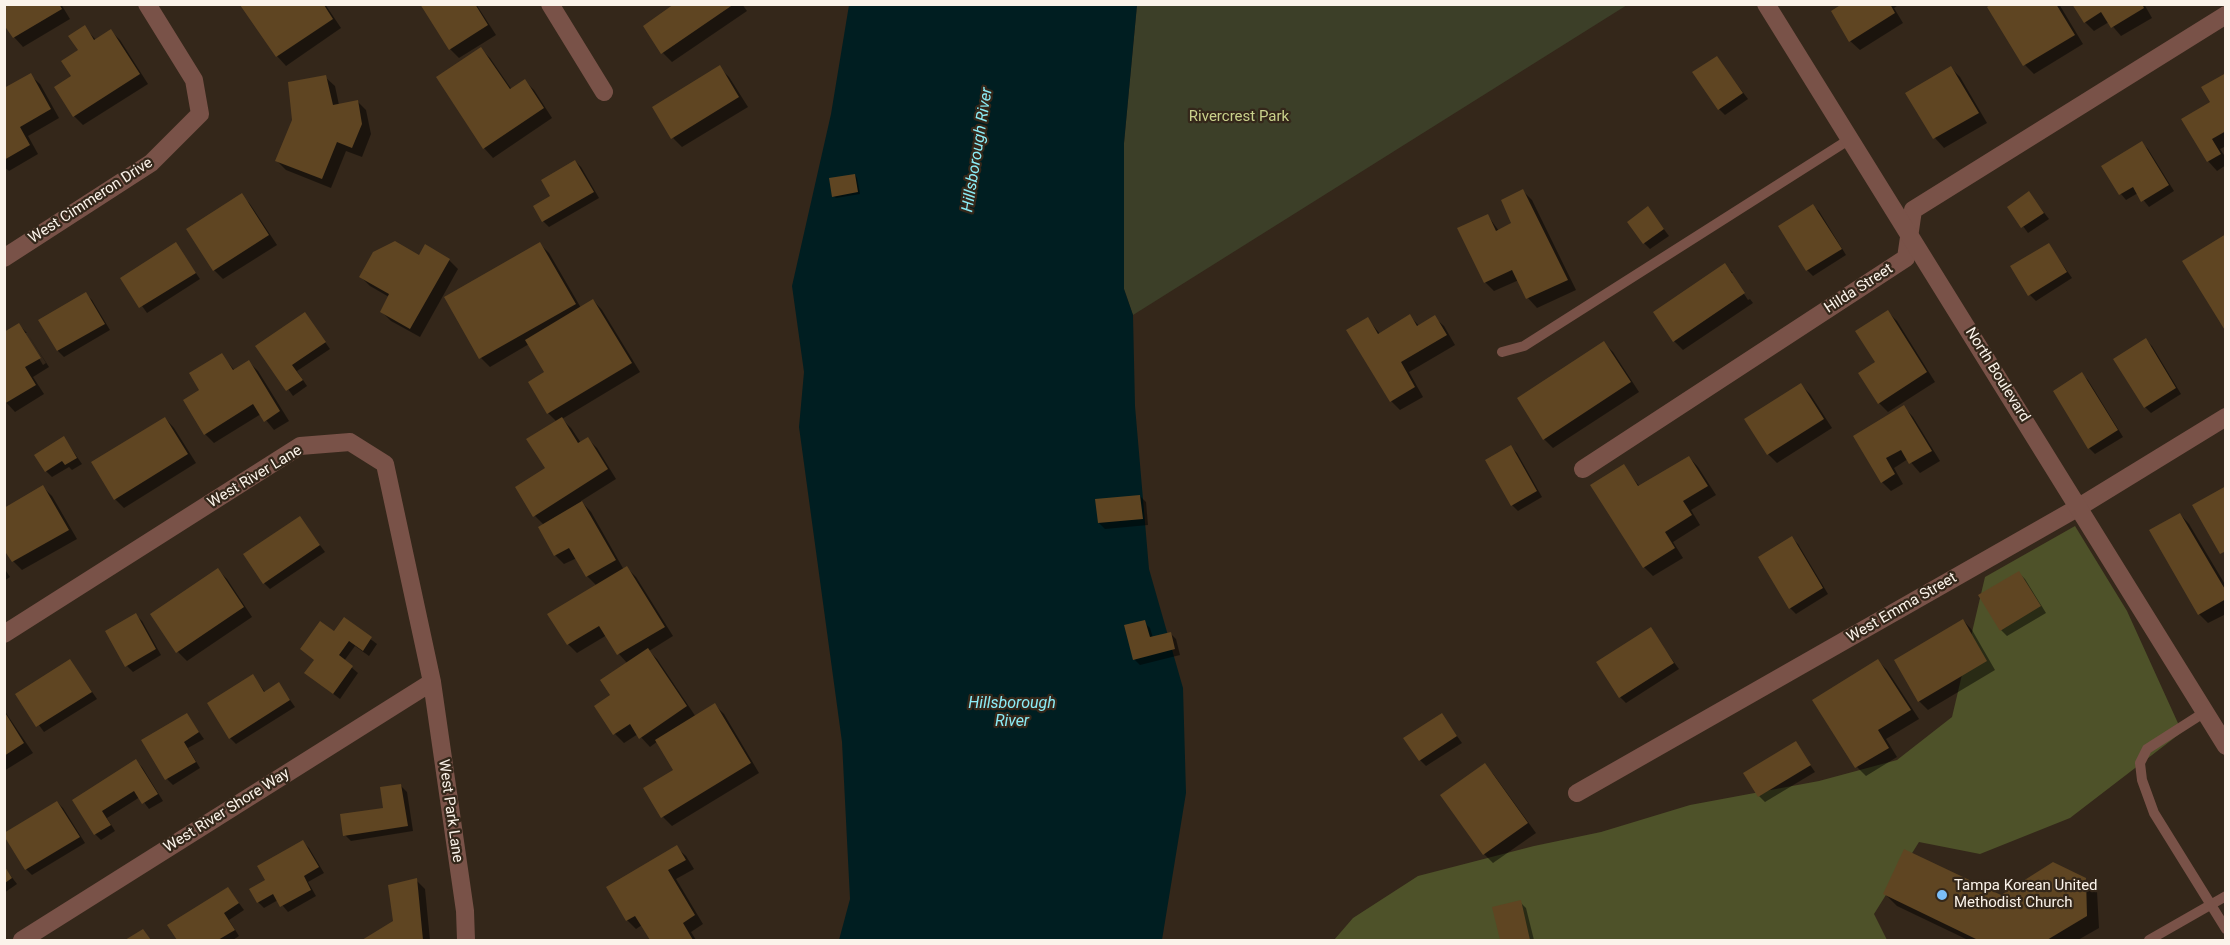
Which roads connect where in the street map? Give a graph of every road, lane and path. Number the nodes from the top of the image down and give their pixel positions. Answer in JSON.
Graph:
{"nodes":[{"id":1,"x":147,"y":4,"type":"edge"},
{"id":2,"x":550,"y":4,"type":"edge"},
{"id":3,"x":1766,"y":4,"type":"edge"},
{"id":4,"x":2226,"y":15,"type":"edge"},
{"id":5,"x":604,"y":92,"type":"dead end"},
{"id":6,"x":1850,"y":139,"type":"junction"},
{"id":7,"x":1911,"y":236,"type":"junction"},
{"id":8,"x":4,"y":258,"type":"edge"},
{"id":9,"x":1502,"y":352,"type":"dead end"},
{"id":10,"x":2226,"y":417,"type":"edge"},
{"id":11,"x":1583,"y":469,"type":"dead end"},
{"id":12,"x":2079,"y":507,"type":"junction"},
{"id":13,"x":4,"y":634,"type":"edge"},
{"id":14,"x":432,"y":682,"type":"junction"},
{"id":15,"x":2205,"y":712,"type":"junction"},
{"id":16,"x":2226,"y":746,"type":"edge"},
{"id":17,"x":1576,"y":793,"type":"dead end"},
{"id":18,"x":2226,"y":896,"type":"edge"},
{"id":19,"x":2210,"y":905,"type":"junction"},
{"id":20,"x":2226,"y":929,"type":"edge"},
{"id":21,"x":22,"y":940,"type":"edge"},
{"id":22,"x":466,"y":940,"type":"edge"},
{"id":23,"x":2149,"y":940,"type":"edge"}],
"edges":[{"from":1,"to":8,"type":"street","name":"West Cimmeron Drive"},
{"from":2,"to":5,"type":"street"},
{"from":3,"to":6,"type":"street","name":"North Boulevard"},
{"from":4,"to":7,"type":"street","name":"Hilda Street"},
{"from":6,"to":7,"type":"street","name":"North Boulevard"},
{"from":6,"to":9,"type":"lane"},
{"from":7,"to":11,"type":"street","name":"Hilda Street"},
{"from":7,"to":12,"type":"street","name":"North Boulevard"},
{"from":10,"to":12,"type":"street","name":"West Emma Street"},
{"from":12,"to":15,"type":"street","name":"North Boulevard"},
{"from":12,"to":17,"type":"street","name":"West Emma Street"},
{"from":13,"to":14,"type":"street","name":"West River Lane"},
{"from":14,"to":21,"type":"street","name":"West River Shore Way"},
{"from":14,"to":22,"type":"street","name":"West Park Lane"},
{"from":15,"to":16,"type":"street","name":"North Boulevard"},
{"from":15,"to":19,"type":"lane"},
{"from":18,"to":19,"type":"lane"},
{"from":19,"to":20,"type":"lane"},
{"from":19,"to":23,"type":"lane"}]}
